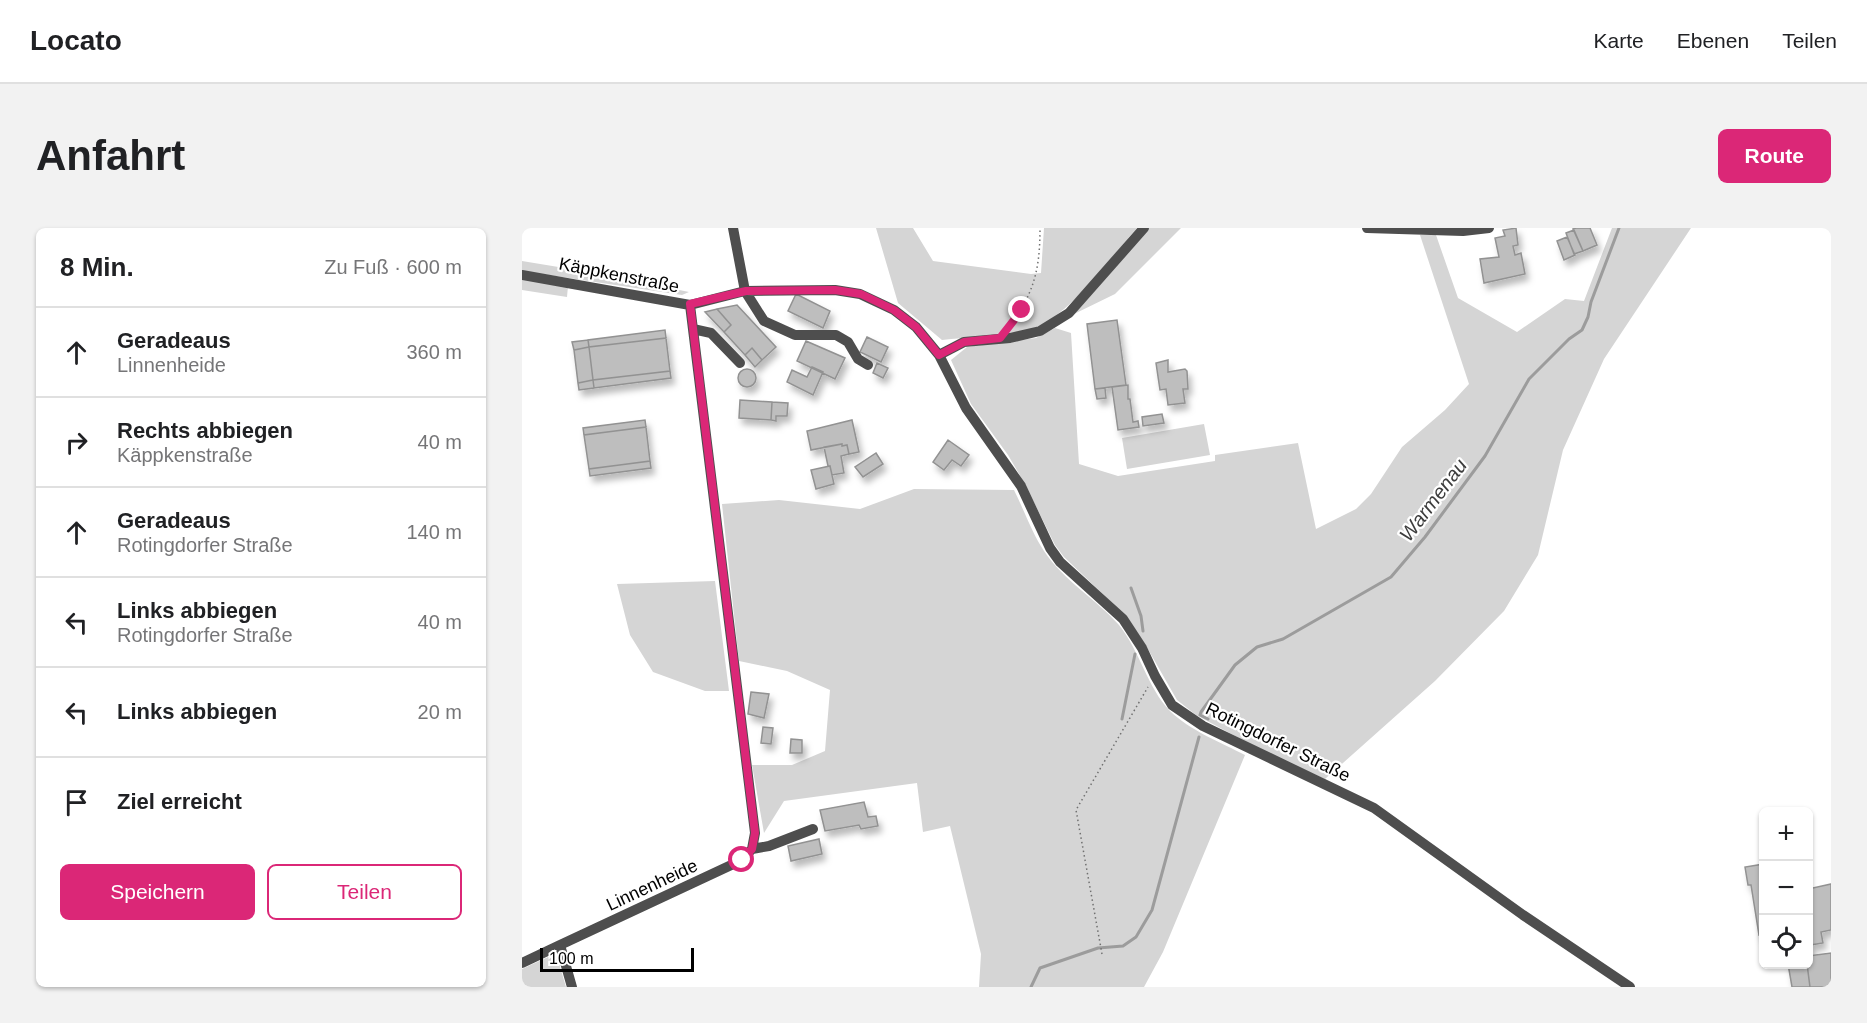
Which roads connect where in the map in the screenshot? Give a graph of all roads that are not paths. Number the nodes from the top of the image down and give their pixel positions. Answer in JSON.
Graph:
{"nodes":[{"id":1,"x":733,"y":228,"type":"edge"},
{"id":2,"x":1144,"y":228,"type":"edge"},
{"id":3,"x":1367,"y":228,"type":"edge"},
{"id":4,"x":1489,"y":228,"type":"edge"},
{"id":5,"x":522,"y":275,"type":"edge"},
{"id":6,"x":746,"y":291,"type":"junction"},
{"id":7,"x":690,"y":304,"type":"junction"},
{"id":8,"x":693,"y":329,"type":"junction"},
{"id":9,"x":939,"y":355,"type":"junction"},
{"id":10,"x":740,"y":363,"type":"dead end"},
{"id":11,"x":868,"y":365,"type":"dead end"},
{"id":12,"x":813,"y":829,"type":"dead end"},
{"id":13,"x":752,"y":849,"type":"junction"},
{"id":14,"x":560,"y":945,"type":"junction"},
{"id":15,"x":522,"y":963,"type":"edge"},
{"id":16,"x":572,"y":987,"type":"edge"},
{"id":17,"x":1630,"y":987,"type":"edge"}],
"edges":[{"from":1,"to":6,"type":"street"},
{"from":2,"to":9,"type":"street"},
{"from":3,"to":4,"type":"street"},
{"from":5,"to":7,"type":"street","name":"Käppkenstraße"},
{"from":6,"to":7,"type":"street","name":"Käppkenstraße"},
{"from":6,"to":9,"type":"street","name":"Rotingdorfer Straße"},
{"from":6,"to":11,"type":"street"},
{"from":7,"to":8,"type":"street"},
{"from":8,"to":10,"type":"street"},
{"from":8,"to":13,"type":"street"},
{"from":9,"to":17,"type":"street","name":"Rotingdorfer Straße"},
{"from":12,"to":13,"type":"street"},
{"from":13,"to":14,"type":"street","name":"Linnenheide"},
{"from":14,"to":15,"type":"street"},
{"from":14,"to":16,"type":"street"}]}
